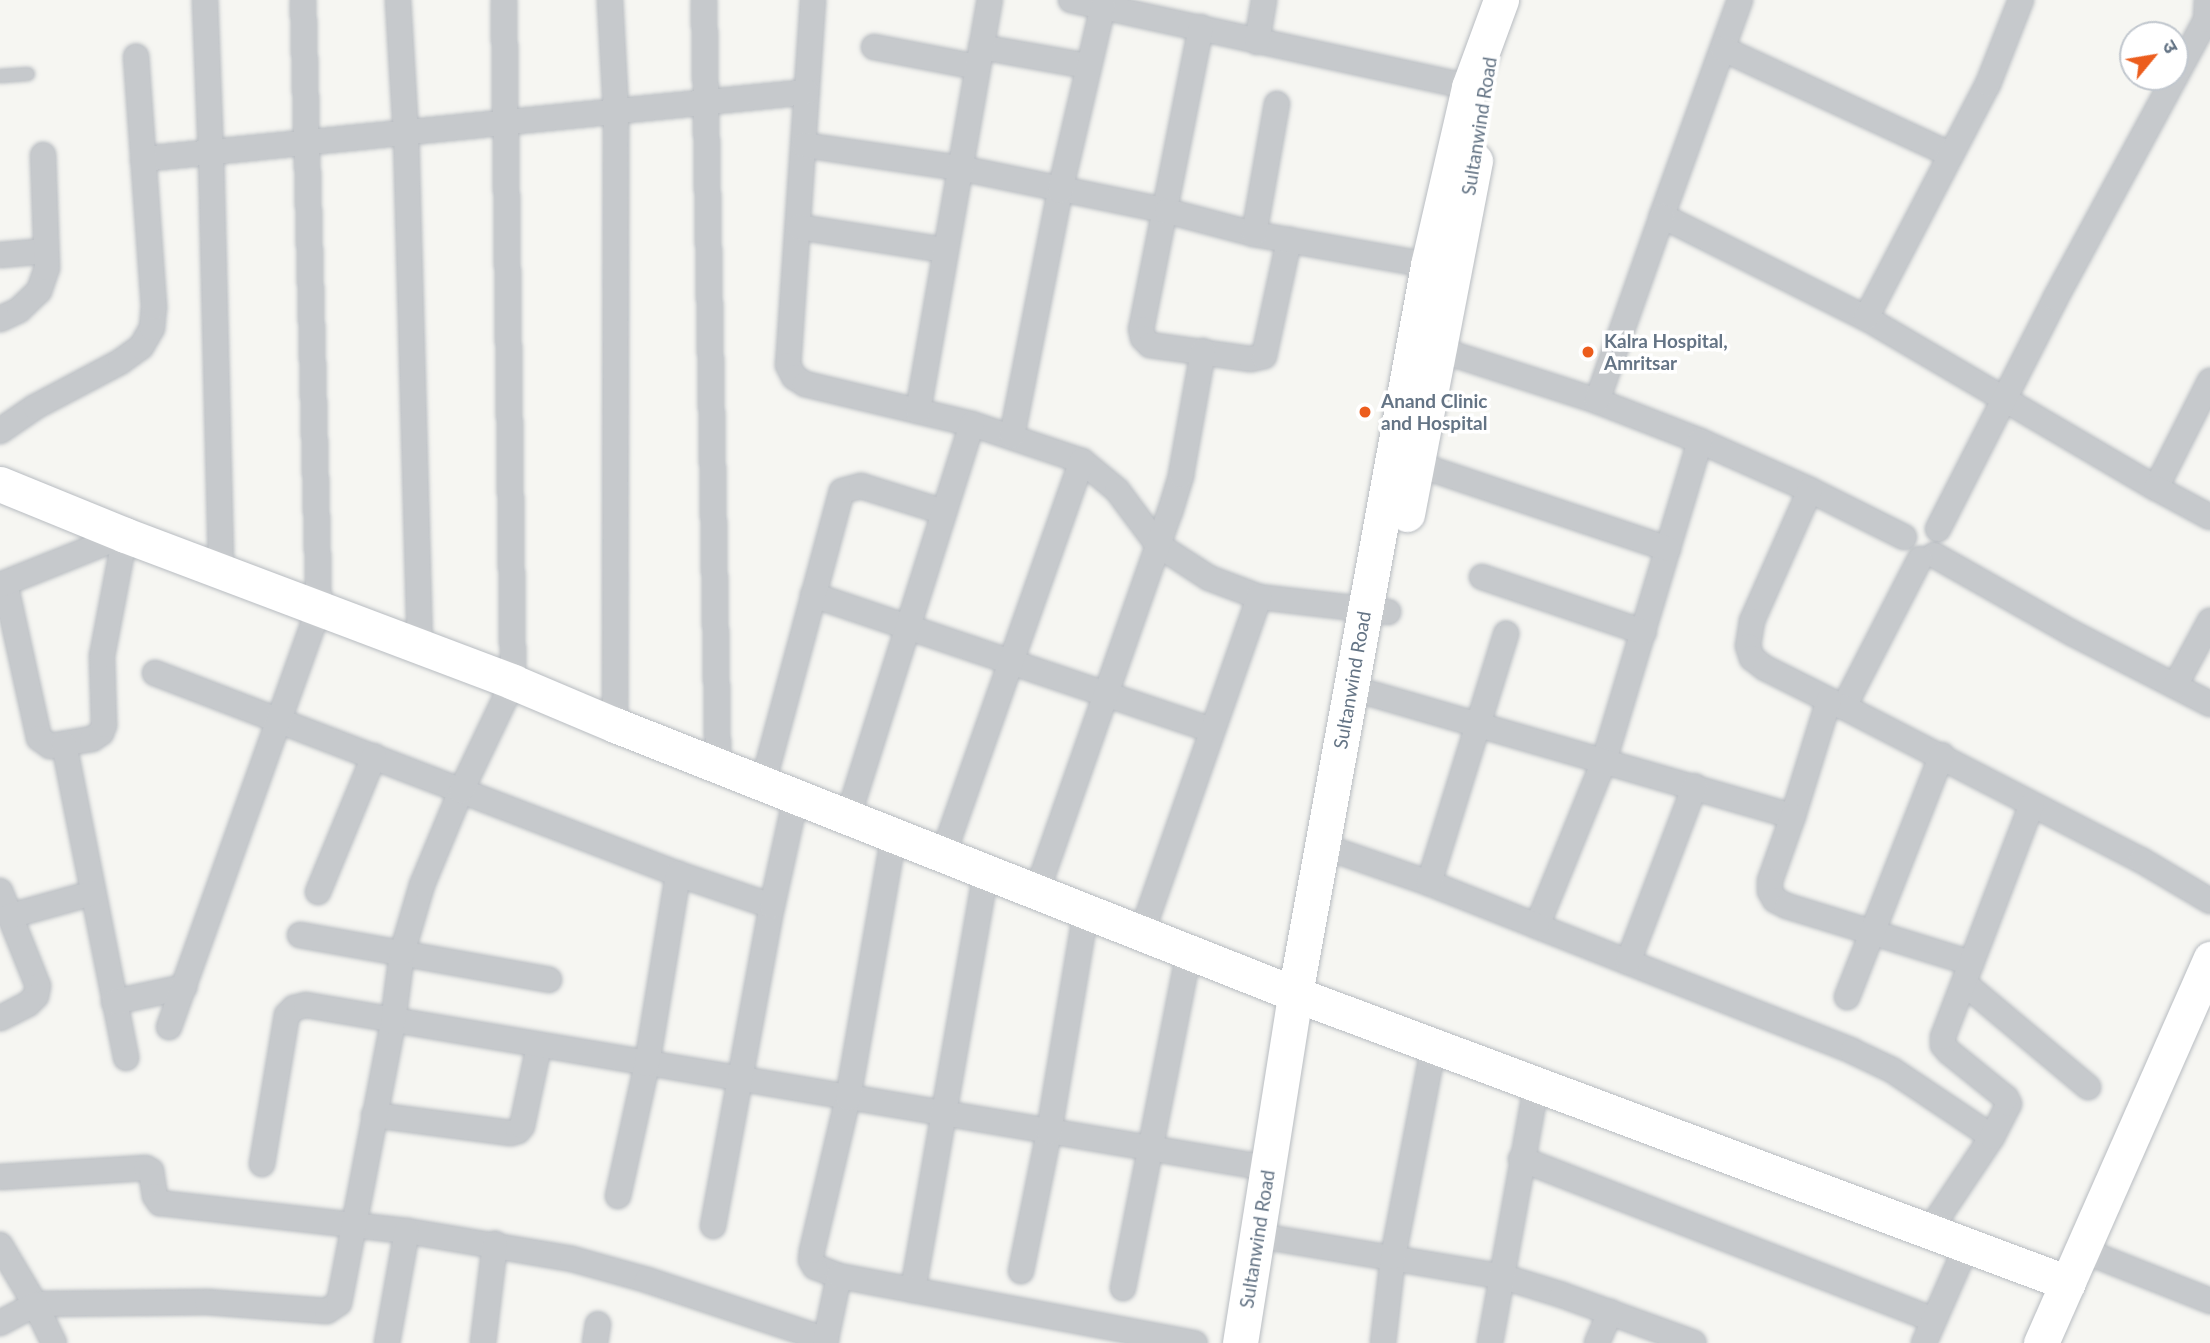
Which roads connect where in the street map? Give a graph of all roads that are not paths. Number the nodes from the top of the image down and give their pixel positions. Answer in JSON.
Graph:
{"nodes":[{"id":1,"x":205,"y":0,"type":"edge"},
{"id":2,"x":303,"y":0,"type":"edge"},
{"id":3,"x":398,"y":0,"type":"edge"},
{"id":4,"x":504,"y":0,"type":"edge"},
{"id":5,"x":610,"y":0,"type":"edge"},
{"id":6,"x":704,"y":0,"type":"edge"},
{"id":7,"x":813,"y":0,"type":"edge"},
{"id":8,"x":990,"y":0,"type":"edge"},
{"id":9,"x":1071,"y":0,"type":"edge"},
{"id":10,"x":1264,"y":0,"type":"edge"},
{"id":11,"x":1740,"y":0,"type":"edge"},
{"id":12,"x":2021,"y":0,"type":"edge"},
{"id":13,"x":1103,"y":6,"type":"junction"},
{"id":14,"x":1497,"y":12,"type":"edge"},
{"id":15,"x":2208,"y":13,"type":"edge"},
{"id":16,"x":1201,"y":27,"type":"junction"},
{"id":17,"x":1257,"y":42,"type":"junction"},
{"id":18,"x":874,"y":47,"type":"dead end"},
{"id":19,"x":1723,"y":49,"type":"junction"},
{"id":20,"x":2189,"y":50,"type":"edge"},
{"id":21,"x":136,"y":57,"type":"dead end"},
{"id":22,"x":979,"y":57,"type":"junction"},
{"id":23,"x":1088,"y":66,"type":"junction"},
{"id":24,"x":28,"y":74,"type":"dead end"},
{"id":25,"x":0,"y":76,"type":"edge"},
{"id":26,"x":1469,"y":87,"type":"junction"},
{"id":27,"x":2168,"y":91,"type":"edge"},
{"id":28,"x":807,"y":92,"type":"junction"},
{"id":29,"x":707,"y":102,"type":"junction"},
{"id":30,"x":1277,"y":104,"type":"dead end"},
{"id":31,"x":616,"y":112,"type":"junction"},
{"id":32,"x":508,"y":123,"type":"junction"},
{"id":33,"x":406,"y":134,"type":"junction"},
{"id":34,"x":306,"y":144,"type":"junction"},
{"id":35,"x":804,"y":145,"type":"junction"},
{"id":36,"x":211,"y":154,"type":"junction"},
{"id":37,"x":43,"y":155,"type":"dead end"},
{"id":38,"x":1951,"y":155,"type":"junction"},
{"id":39,"x":143,"y":159,"type":"junction"},
{"id":40,"x":960,"y":168,"type":"junction"},
{"id":41,"x":1060,"y":191,"type":"junction"},
{"id":42,"x":1167,"y":211,"type":"junction"},
{"id":43,"x":1662,"y":216,"type":"junction"},
{"id":44,"x":799,"y":227,"type":"junction"},
{"id":45,"x":1254,"y":234,"type":"junction"},
{"id":46,"x":1289,"y":240,"type":"junction"},
{"id":47,"x":944,"y":250,"type":"junction"},
{"id":48,"x":46,"y":251,"type":"junction"},
{"id":49,"x":0,"y":255,"type":"edge"},
{"id":50,"x":1428,"y":265,"type":"junction"},
{"id":51,"x":1866,"y":318,"type":"junction"},
{"id":52,"x":0,"y":319,"type":"edge"},
{"id":53,"x":1427,"y":346,"type":"junction"},
{"id":54,"x":1203,"y":351,"type":"junction"},
{"id":55,"x":2210,"y":381,"type":"edge"},
{"id":56,"x":2003,"y":399,"type":"junction"},
{"id":57,"x":1597,"y":401,"type":"junction"},
{"id":58,"x":918,"y":411,"type":"junction"},
{"id":59,"x":972,"y":424,"type":"junction"},
{"id":60,"x":0,"y":431,"type":"edge"},
{"id":61,"x":1012,"y":436,"type":"junction"},
{"id":62,"x":1700,"y":441,"type":"junction"},
{"id":63,"x":1083,"y":461,"type":"junction"},
{"id":64,"x":1416,"y":464,"type":"junction"},
{"id":65,"x":0,"y":484,"type":"edge"},
{"id":66,"x":2156,"y":488,"type":"junction"},
{"id":67,"x":1810,"y":490,"type":"junction"},
{"id":68,"x":944,"y":512,"type":"junction"},
{"id":69,"x":2210,"y":517,"type":"edge"},
{"id":70,"x":1938,"y":529,"type":"junction"},
{"id":71,"x":125,"y":536,"type":"junction"},
{"id":72,"x":1904,"y":537,"type":"junction"},
{"id":73,"x":1158,"y":545,"type":"junction"},
{"id":74,"x":1668,"y":549,"type":"junction"},
{"id":75,"x":1927,"y":557,"type":"junction"},
{"id":76,"x":221,"y":570,"type":"junction"},
{"id":77,"x":1482,"y":577,"type":"dead end"},
{"id":78,"x":3,"y":584,"type":"edge"},
{"id":79,"x":813,"y":595,"type":"junction"},
{"id":80,"x":1259,"y":597,"type":"junction"},
{"id":81,"x":319,"y":609,"type":"junction"},
{"id":82,"x":1376,"y":611,"type":"junction"},
{"id":83,"x":2210,"y":621,"type":"edge"},
{"id":84,"x":909,"y":626,"type":"junction"},
{"id":85,"x":1644,"y":632,"type":"junction"},
{"id":86,"x":1506,"y":634,"type":"dead end"},
{"id":87,"x":420,"y":649,"type":"junction"},
{"id":88,"x":1012,"y":661,"type":"junction"},
{"id":89,"x":155,"y":673,"type":"dead end"},
{"id":90,"x":513,"y":682,"type":"junction"},
{"id":91,"x":2175,"y":686,"type":"junction"},
{"id":92,"x":1372,"y":694,"type":"junction"},
{"id":93,"x":1105,"y":695,"type":"junction"},
{"id":94,"x":1836,"y":703,"type":"junction"},
{"id":95,"x":2210,"y":704,"type":"edge"},
{"id":96,"x":280,"y":722,"type":"junction"},
{"id":97,"x":615,"y":725,"type":"junction"},
{"id":98,"x":1480,"y":725,"type":"junction"},
{"id":99,"x":1212,"y":730,"type":"junction"},
{"id":100,"x":64,"y":744,"type":"junction"},
{"id":101,"x":1942,"y":755,"type":"junction"},
{"id":102,"x":374,"y":756,"type":"junction"},
{"id":103,"x":1604,"y":761,"type":"junction"},
{"id":104,"x":718,"y":766,"type":"junction"},
{"id":105,"x":763,"y":783,"type":"junction"},
{"id":106,"x":1695,"y":786,"type":"junction"},
{"id":107,"x":461,"y":791,"type":"junction"},
{"id":108,"x":796,"y":797,"type":"junction"},
{"id":109,"x":2032,"y":804,"type":"junction"},
{"id":110,"x":1793,"y":816,"type":"junction"},
{"id":111,"x":848,"y":817,"type":"junction"},
{"id":112,"x":894,"y":835,"type":"junction"},
{"id":113,"x":1340,"y":852,"type":"junction"},
{"id":114,"x":943,"y":855,"type":"junction"},
{"id":115,"x":986,"y":873,"type":"junction"},
{"id":116,"x":678,"y":874,"type":"junction"},
{"id":117,"x":1429,"y":883,"type":"junction"},
{"id":118,"x":0,"y":891,"type":"edge"},
{"id":119,"x":1037,"y":891,"type":"junction"},
{"id":120,"x":318,"y":892,"type":"dead end"},
{"id":121,"x":93,"y":893,"type":"junction"},
{"id":122,"x":2210,"y":901,"type":"edge"},
{"id":123,"x":772,"y":906,"type":"junction"},
{"id":124,"x":1086,"y":911,"type":"junction"},
{"id":125,"x":10,"y":916,"type":"junction"},
{"id":126,"x":1537,"y":926,"type":"junction"},
{"id":127,"x":1874,"y":931,"type":"junction"},
{"id":128,"x":1142,"y":932,"type":"junction"},
{"id":129,"x":300,"y":935,"type":"dead end"},
{"id":130,"x":1189,"y":951,"type":"junction"},
{"id":131,"x":402,"y":953,"type":"junction"},
{"id":132,"x":2210,"y":959,"type":"edge"},
{"id":133,"x":1628,"y":962,"type":"junction"},
{"id":134,"x":1968,"y":973,"type":"junction"},
{"id":135,"x":549,"y":980,"type":"dead end"},
{"id":136,"x":184,"y":987,"type":"junction"},
{"id":137,"x":1847,"y":997,"type":"dead end"},
{"id":138,"x":1305,"y":998,"type":"junction"},
{"id":139,"x":114,"y":1002,"type":"junction"},
{"id":140,"x":0,"y":1018,"type":"edge"},
{"id":141,"x":393,"y":1022,"type":"junction"},
{"id":142,"x":169,"y":1027,"type":"dead end"},
{"id":143,"x":1434,"y":1044,"type":"junction"},
{"id":144,"x":539,"y":1046,"type":"junction"},
{"id":145,"x":125,"y":1058,"type":"dead end"},
{"id":146,"x":647,"y":1064,"type":"junction"},
{"id":147,"x":740,"y":1080,"type":"junction"},
{"id":148,"x":1537,"y":1083,"type":"junction"},
{"id":149,"x":2088,"y":1087,"type":"dead end"},
{"id":150,"x":848,"y":1098,"type":"junction"},
{"id":151,"x":945,"y":1114,"type":"junction"},
{"id":152,"x":374,"y":1115,"type":"junction"},
{"id":153,"x":1049,"y":1132,"type":"junction"},
{"id":154,"x":1992,"y":1137,"type":"junction"},
{"id":155,"x":1150,"y":1149,"type":"junction"},
{"id":156,"x":1521,"y":1159,"type":"junction"},
{"id":157,"x":262,"y":1164,"type":"dead end"},
{"id":158,"x":1268,"y":1168,"type":"junction"},
{"id":159,"x":0,"y":1177,"type":"edge"},
{"id":160,"x":618,"y":1196,"type":"dead end"},
{"id":161,"x":355,"y":1224,"type":"junction"},
{"id":162,"x":713,"y":1226,"type":"dead end"},
{"id":163,"x":407,"y":1231,"type":"junction"},
{"id":164,"x":1929,"y":1231,"type":"junction"},
{"id":165,"x":1278,"y":1238,"type":"junction"},
{"id":166,"x":495,"y":1244,"type":"junction"},
{"id":167,"x":0,"y":1245,"type":"edge"},
{"id":168,"x":1967,"y":1245,"type":"junction"},
{"id":169,"x":2081,"y":1250,"type":"junction"},
{"id":170,"x":1393,"y":1257,"type":"junction"},
{"id":171,"x":1021,"y":1270,"type":"dead end"},
{"id":172,"x":839,"y":1276,"type":"junction"},
{"id":173,"x":1504,"y":1277,"type":"junction"},
{"id":174,"x":2068,"y":1283,"type":"junction"},
{"id":175,"x":1123,"y":1288,"type":"dead end"},
{"id":176,"x":913,"y":1290,"type":"junction"},
{"id":177,"x":2210,"y":1301,"type":"edge"},
{"id":178,"x":35,"y":1304,"type":"junction"},
{"id":179,"x":1610,"y":1312,"type":"junction"},
{"id":180,"x":1934,"y":1320,"type":"junction"},
{"id":181,"x":0,"y":1322,"type":"edge"},
{"id":182,"x":825,"y":1341,"type":"edge"},
{"id":183,"x":2049,"y":1341,"type":"edge"},
{"id":184,"x":54,"y":1343,"type":"edge"},
{"id":185,"x":387,"y":1343,"type":"edge"},
{"id":186,"x":483,"y":1343,"type":"edge"},
{"id":187,"x":1195,"y":1343,"type":"edge"},
{"id":188,"x":1240,"y":1343,"type":"edge"},
{"id":189,"x":1262,"y":1343,"type":"edge"},
{"id":190,"x":1383,"y":1343,"type":"edge"},
{"id":191,"x":1490,"y":1343,"type":"edge"},
{"id":192,"x":1597,"y":1343,"type":"edge"},
{"id":193,"x":1694,"y":1343,"type":"edge"},
{"id":194,"x":1924,"y":1343,"type":"edge"}],
"edges":[{"from":1,"to":36,"type":"street"},
{"from":2,"to":34,"type":"street"},
{"from":3,"to":33,"type":"street"},
{"from":4,"to":32,"type":"street"},
{"from":5,"to":31,"type":"street"},
{"from":6,"to":29,"type":"street"},
{"from":7,"to":28,"type":"street"},
{"from":8,"to":22,"type":"street"},
{"from":9,"to":13,"type":"street"},
{"from":10,"to":17,"type":"street"},
{"from":11,"to":19,"type":"street"},
{"from":12,"to":38,"type":"street"},
{"from":13,"to":16,"type":"street"},
{"from":13,"to":23,"type":"street"},
{"from":14,"to":26,"type":"main road","name":"Sultanwind Road"},
{"from":14,"to":53,"type":"main road","name":"Sultanwind Road"},
{"from":15,"to":20,"type":"street"},
{"from":16,"to":17,"type":"street"},
{"from":16,"to":42,"type":"street"},
{"from":17,"to":26,"type":"street"},
{"from":18,"to":22,"type":"street"},
{"from":19,"to":38,"type":"street"},
{"from":19,"to":43,"type":"street"},
{"from":21,"to":39,"type":"street"},
{"from":22,"to":23,"type":"street"},
{"from":22,"to":40,"type":"street"},
{"from":23,"to":41,"type":"street"},
{"from":24,"to":25,"type":"lane"},
{"from":26,"to":50,"type":"main road","name":"Sultanwind Road"},
{"from":27,"to":56,"type":"street"},
{"from":28,"to":29,"type":"street"},
{"from":28,"to":35,"type":"street"},
{"from":29,"to":31,"type":"street"},
{"from":29,"to":104,"type":"street"},
{"from":30,"to":45,"type":"street"},
{"from":31,"to":32,"type":"street"},
{"from":31,"to":97,"type":"street"},
{"from":32,"to":33,"type":"street"},
{"from":32,"to":90,"type":"street"},
{"from":33,"to":34,"type":"street"},
{"from":33,"to":87,"type":"street"},
{"from":34,"to":36,"type":"street"},
{"from":34,"to":81,"type":"street"},
{"from":35,"to":40,"type":"street"},
{"from":35,"to":44,"type":"street"},
{"from":36,"to":39,"type":"street"},
{"from":36,"to":76,"type":"street"},
{"from":37,"to":48,"type":"street"},
{"from":38,"to":51,"type":"street"},
{"from":39,"to":60,"type":"street"},
{"from":40,"to":41,"type":"street"},
{"from":40,"to":47,"type":"street"},
{"from":41,"to":42,"type":"street"},
{"from":41,"to":61,"type":"street"},
{"from":42,"to":45,"type":"street"},
{"from":42,"to":54,"type":"street"},
{"from":43,"to":51,"type":"street"},
{"from":43,"to":57,"type":"street"},
{"from":44,"to":47,"type":"street"},
{"from":44,"to":58,"type":"street"},
{"from":45,"to":46,"type":"street"},
{"from":46,"to":50,"type":"street"},
{"from":46,"to":54,"type":"street"},
{"from":47,"to":58,"type":"street"},
{"from":48,"to":49,"type":"street"},
{"from":48,"to":52,"type":"street"},
{"from":50,"to":53,"type":"main road","name":"Sultanwind Road"},
{"from":51,"to":56,"type":"street"},
{"from":53,"to":57,"type":"street"},
{"from":53,"to":64,"type":"main road","name":"Sultanwind Road"},
{"from":53,"to":82,"type":"main road","name":"Sultanwind Road"},
{"from":54,"to":73,"type":"street"},
{"from":55,"to":66,"type":"street"},
{"from":56,"to":66,"type":"street"},
{"from":56,"to":70,"type":"street"},
{"from":57,"to":62,"type":"street"},
{"from":58,"to":59,"type":"street"},
{"from":59,"to":61,"type":"street"},
{"from":59,"to":68,"type":"street"},
{"from":61,"to":63,"type":"street"},
{"from":62,"to":67,"type":"street"},
{"from":62,"to":74,"type":"street"},
{"from":63,"to":73,"type":"street"},
{"from":63,"to":88,"type":"street"},
{"from":64,"to":74,"type":"street"},
{"from":64,"to":82,"type":"main road","name":"Sultanwind Road"},
{"from":65,"to":71,"type":"main road"},
{"from":66,"to":69,"type":"street"},
{"from":67,"to":72,"type":"street"},
{"from":67,"to":94,"type":"street"},
{"from":68,"to":79,"type":"street"},
{"from":68,"to":84,"type":"street"},
{"from":70,"to":72,"type":"street"},
{"from":70,"to":75,"type":"street"},
{"from":71,"to":76,"type":"main road"},
{"from":71,"to":78,"type":"street"},
{"from":71,"to":100,"type":"street"},
{"from":72,"to":75,"type":"street"},
{"from":73,"to":80,"type":"street"},
{"from":73,"to":93,"type":"street"},
{"from":74,"to":85,"type":"street"},
{"from":75,"to":91,"type":"street"},
{"from":75,"to":94,"type":"street"},
{"from":76,"to":81,"type":"main road"},
{"from":77,"to":85,"type":"street"},
{"from":78,"to":100,"type":"street"},
{"from":79,"to":84,"type":"street"},
{"from":79,"to":105,"type":"street"},
{"from":80,"to":82,"type":"street"},
{"from":80,"to":99,"type":"street"},
{"from":81,"to":87,"type":"main road"},
{"from":81,"to":96,"type":"street"},
{"from":82,"to":92,"type":"main road","name":"Sultanwind Road"},
{"from":82,"to":138,"type":"main road","name":"Sultanwind Road"},
{"from":83,"to":91,"type":"street"},
{"from":84,"to":88,"type":"street"},
{"from":84,"to":111,"type":"street"},
{"from":85,"to":103,"type":"street"},
{"from":86,"to":98,"type":"street"},
{"from":87,"to":90,"type":"main road"},
{"from":88,"to":93,"type":"street"},
{"from":88,"to":114,"type":"street"},
{"from":89,"to":96,"type":"street"},
{"from":90,"to":97,"type":"main road"},
{"from":90,"to":107,"type":"street"},
{"from":91,"to":95,"type":"street"},
{"from":92,"to":98,"type":"street"},
{"from":92,"to":113,"type":"main road","name":"Sultanwind Road"},
{"from":93,"to":99,"type":"street"},
{"from":93,"to":119,"type":"street"},
{"from":94,"to":101,"type":"street"},
{"from":94,"to":110,"type":"street"},
{"from":96,"to":102,"type":"street"},
{"from":96,"to":136,"type":"street"},
{"from":97,"to":104,"type":"main road"},
{"from":98,"to":103,"type":"street"},
{"from":98,"to":117,"type":"street"},
{"from":99,"to":128,"type":"street"},
{"from":100,"to":121,"type":"street"},
{"from":101,"to":109,"type":"street"},
{"from":101,"to":127,"type":"street"},
{"from":102,"to":107,"type":"street"},
{"from":102,"to":120,"type":"street"},
{"from":103,"to":106,"type":"street"},
{"from":103,"to":126,"type":"street"},
{"from":104,"to":105,"type":"main road"},
{"from":105,"to":108,"type":"main road"},
{"from":106,"to":110,"type":"street"},
{"from":106,"to":133,"type":"street"},
{"from":107,"to":116,"type":"street"},
{"from":107,"to":131,"type":"street"},
{"from":108,"to":111,"type":"main road"},
{"from":108,"to":123,"type":"street"},
{"from":109,"to":122,"type":"street"},
{"from":109,"to":134,"type":"street"},
{"from":110,"to":127,"type":"street"},
{"from":111,"to":112,"type":"main road"},
{"from":112,"to":114,"type":"main road"},
{"from":112,"to":150,"type":"street"},
{"from":113,"to":117,"type":"street"},
{"from":113,"to":138,"type":"main road","name":"Sultanwind Road"},
{"from":114,"to":115,"type":"main road"},
{"from":115,"to":119,"type":"main road"},
{"from":115,"to":151,"type":"street"},
{"from":116,"to":123,"type":"street"},
{"from":116,"to":146,"type":"street"},
{"from":117,"to":126,"type":"street"},
{"from":118,"to":125,"type":"street"},
{"from":119,"to":124,"type":"main road"},
{"from":121,"to":125,"type":"street"},
{"from":121,"to":139,"type":"street"},
{"from":123,"to":147,"type":"street"},
{"from":124,"to":128,"type":"main road"},
{"from":124,"to":153,"type":"street"},
{"from":125,"to":140,"type":"street"},
{"from":126,"to":133,"type":"street"},
{"from":127,"to":134,"type":"street"},
{"from":127,"to":137,"type":"street"},
{"from":128,"to":130,"type":"main road"},
{"from":129,"to":131,"type":"street"},
{"from":130,"to":138,"type":"main road"},
{"from":130,"to":155,"type":"street"},
{"from":131,"to":135,"type":"street"},
{"from":131,"to":141,"type":"street"},
{"from":132,"to":169,"type":"main road"},
{"from":133,"to":154,"type":"street"},
{"from":134,"to":149,"type":"street"},
{"from":134,"to":154,"type":"street"},
{"from":136,"to":139,"type":"street"},
{"from":136,"to":142,"type":"street"},
{"from":138,"to":143,"type":"main road"},
{"from":138,"to":158,"type":"main road","name":"Sultanwind Road"},
{"from":138,"to":165,"type":"main road","name":"Sultanwind Road"},
{"from":139,"to":145,"type":"street"},
{"from":141,"to":144,"type":"street"},
{"from":141,"to":152,"type":"street"},
{"from":141,"to":157,"type":"street"},
{"from":143,"to":148,"type":"main road"},
{"from":143,"to":170,"type":"street"},
{"from":144,"to":146,"type":"street"},
{"from":144,"to":152,"type":"street"},
{"from":146,"to":147,"type":"street"},
{"from":146,"to":160,"type":"street"},
{"from":147,"to":150,"type":"street"},
{"from":147,"to":162,"type":"street"},
{"from":148,"to":156,"type":"street"},
{"from":148,"to":164,"type":"main road"},
{"from":150,"to":151,"type":"street"},
{"from":150,"to":172,"type":"street"},
{"from":151,"to":153,"type":"street"},
{"from":151,"to":176,"type":"street"},
{"from":152,"to":161,"type":"street"},
{"from":153,"to":155,"type":"street"},
{"from":153,"to":171,"type":"street"},
{"from":154,"to":164,"type":"street"},
{"from":155,"to":158,"type":"street"},
{"from":155,"to":175,"type":"street"},
{"from":156,"to":173,"type":"street"},
{"from":156,"to":180,"type":"street"},
{"from":158,"to":188,"type":"main road","name":"Sultanwind Road"},
{"from":159,"to":161,"type":"street"},
{"from":161,"to":163,"type":"street"},
{"from":161,"to":178,"type":"street"},
{"from":163,"to":166,"type":"street"},
{"from":163,"to":185,"type":"street"},
{"from":164,"to":168,"type":"main road"},
{"from":165,"to":170,"type":"street"},
{"from":165,"to":189,"type":"main road","name":"Sultanwind Road"},
{"from":166,"to":182,"type":"street"},
{"from":166,"to":186,"type":"street"},
{"from":167,"to":178,"type":"street"},
{"from":168,"to":174,"type":"main road"},
{"from":168,"to":180,"type":"street"},
{"from":169,"to":174,"type":"main road"},
{"from":169,"to":177,"type":"street"},
{"from":170,"to":173,"type":"street"},
{"from":170,"to":190,"type":"street"},
{"from":172,"to":176,"type":"street"},
{"from":172,"to":182,"type":"street"},
{"from":173,"to":179,"type":"street"},
{"from":173,"to":191,"type":"street"},
{"from":174,"to":183,"type":"main road"},
{"from":176,"to":187,"type":"street"},
{"from":178,"to":181,"type":"street"},
{"from":178,"to":184,"type":"street"},
{"from":179,"to":192,"type":"street"},
{"from":179,"to":193,"type":"street"},
{"from":180,"to":194,"type":"street"}]}
